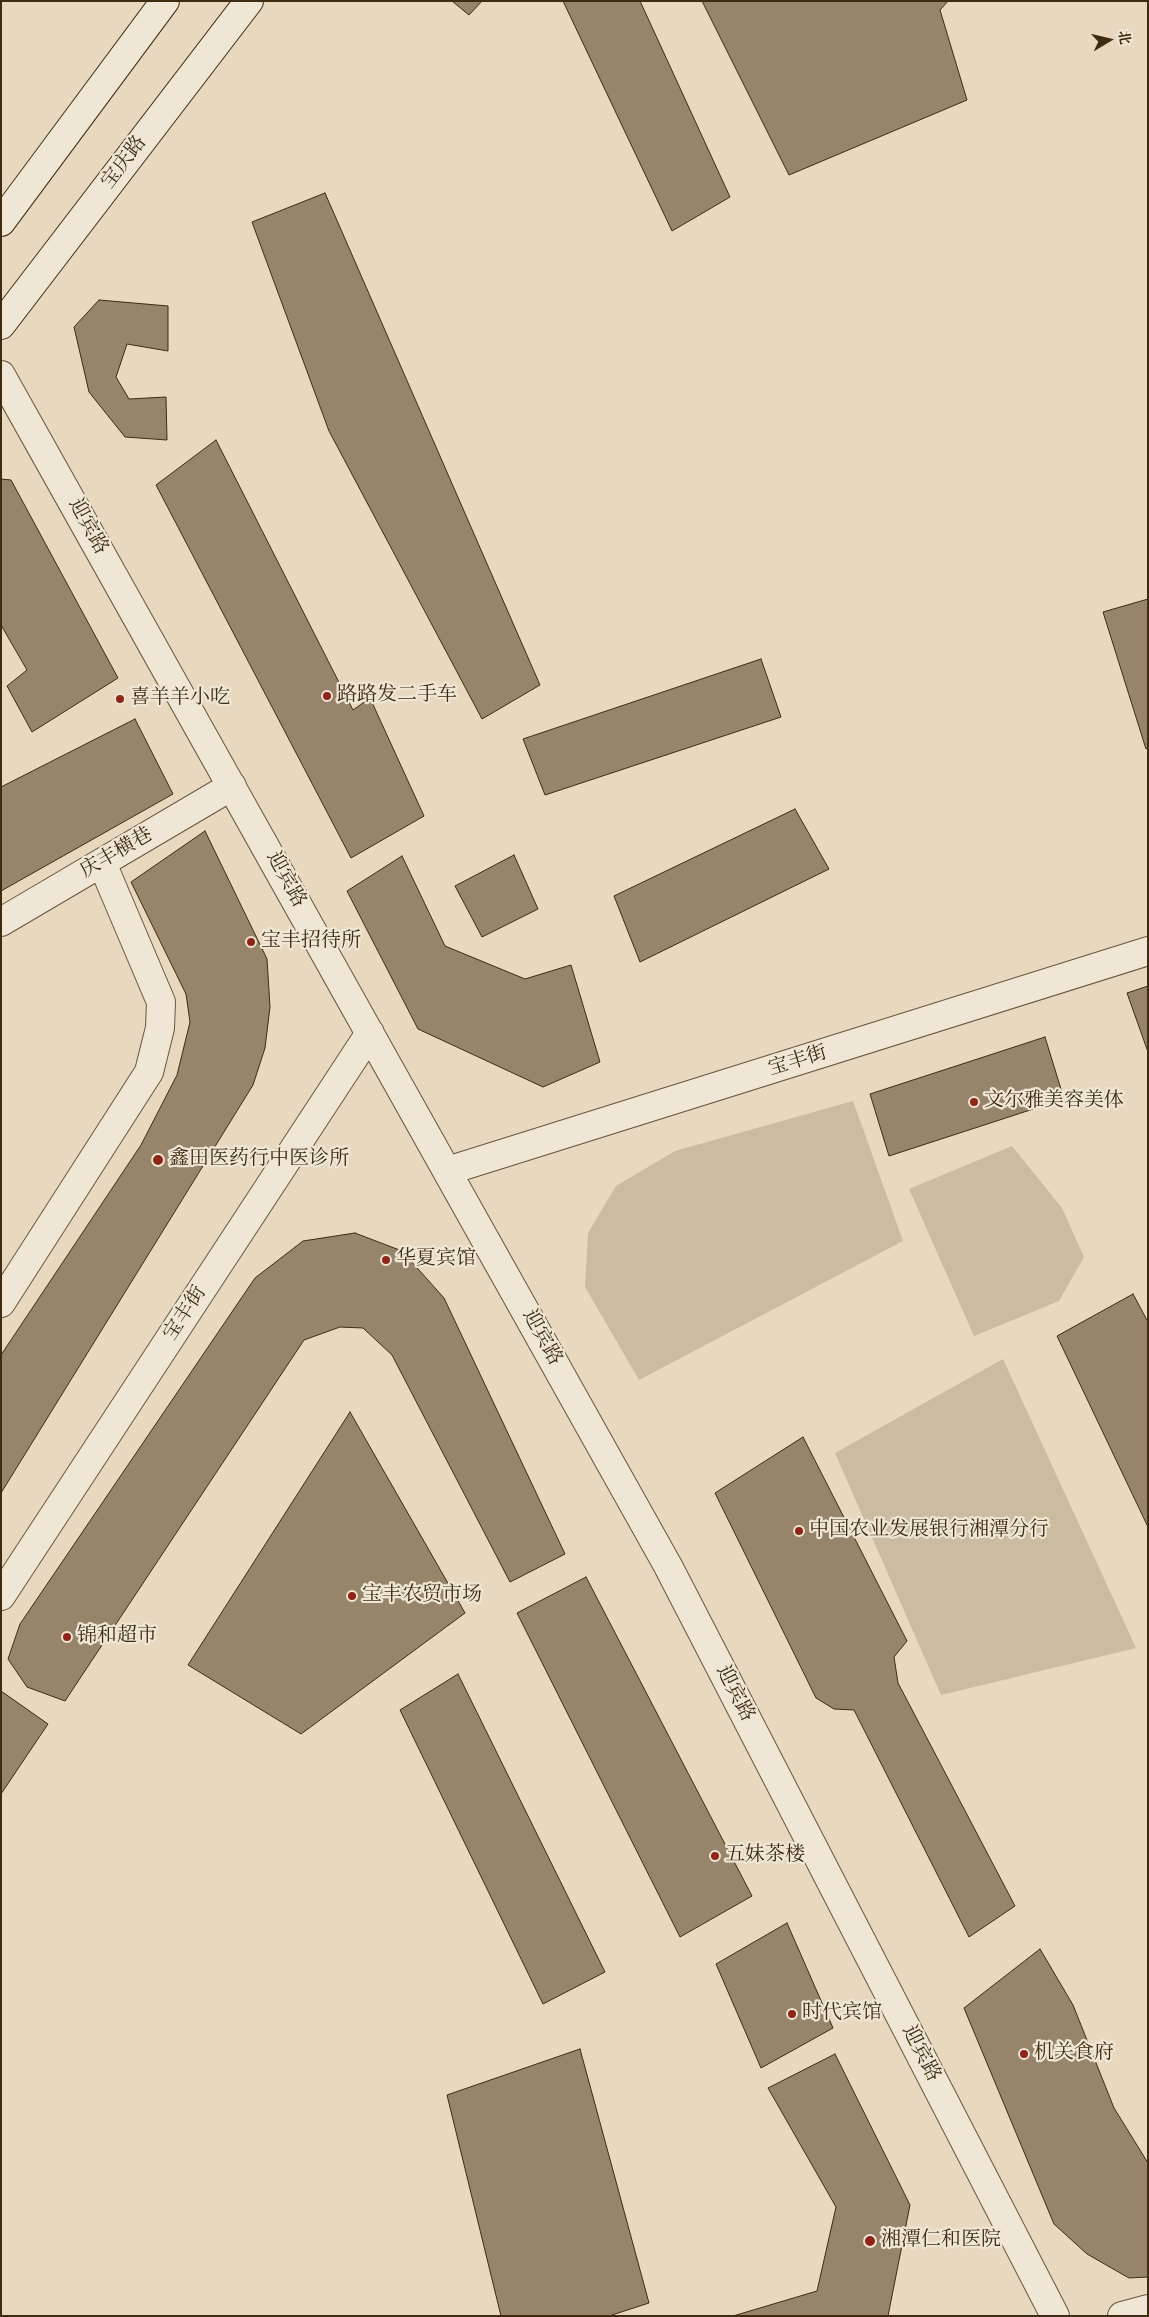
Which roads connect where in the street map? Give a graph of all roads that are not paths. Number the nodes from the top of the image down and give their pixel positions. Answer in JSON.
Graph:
{"nodes":[{"id":1,"x":165,"y":1,"type":"edge"},
{"id":2,"x":249,"y":1,"type":"edge"},
{"id":3,"x":1,"y":222,"type":"edge"},
{"id":4,"x":1,"y":325,"type":"edge"},
{"id":5,"x":1,"y":375,"type":"edge"},
{"id":6,"x":232,"y":786,"type":"junction"},
{"id":7,"x":102,"y":863,"type":"junction"},
{"id":8,"x":1,"y":922,"type":"edge"},
{"id":9,"x":1148,"y":951,"type":"edge"},
{"id":10,"x":370,"y":1033,"type":"junction"},
{"id":11,"x":447,"y":1170,"type":"junction"},
{"id":12,"x":1,"y":1302,"type":"edge"},
{"id":13,"x":1,"y":1596,"type":"edge"},
{"id":14,"x":1148,"y":2309,"type":"edge"},
{"id":15,"x":1055,"y":2316,"type":"edge"},
{"id":16,"x":1122,"y":2316,"type":"edge"}],
"edges":[{"from":1,"to":3,"type":"street"},
{"from":2,"to":4,"type":"street","name":"宝庆路"},
{"from":5,"to":6,"type":"street","name":"迎宾路"},
{"from":6,"to":7,"type":"street","name":"庆丰横巷"},
{"from":6,"to":10,"type":"street","name":"迎宾路"},
{"from":7,"to":8,"type":"street","name":"庆丰横巷"},
{"from":7,"to":12,"type":"street"},
{"from":9,"to":11,"type":"street","name":"宝丰街"},
{"from":10,"to":11,"type":"street","name":"迎宾路"},
{"from":10,"to":13,"type":"street","name":"宝丰街"},
{"from":11,"to":15,"type":"street","name":"迎宾路"},
{"from":14,"to":16,"type":"street"}]}
